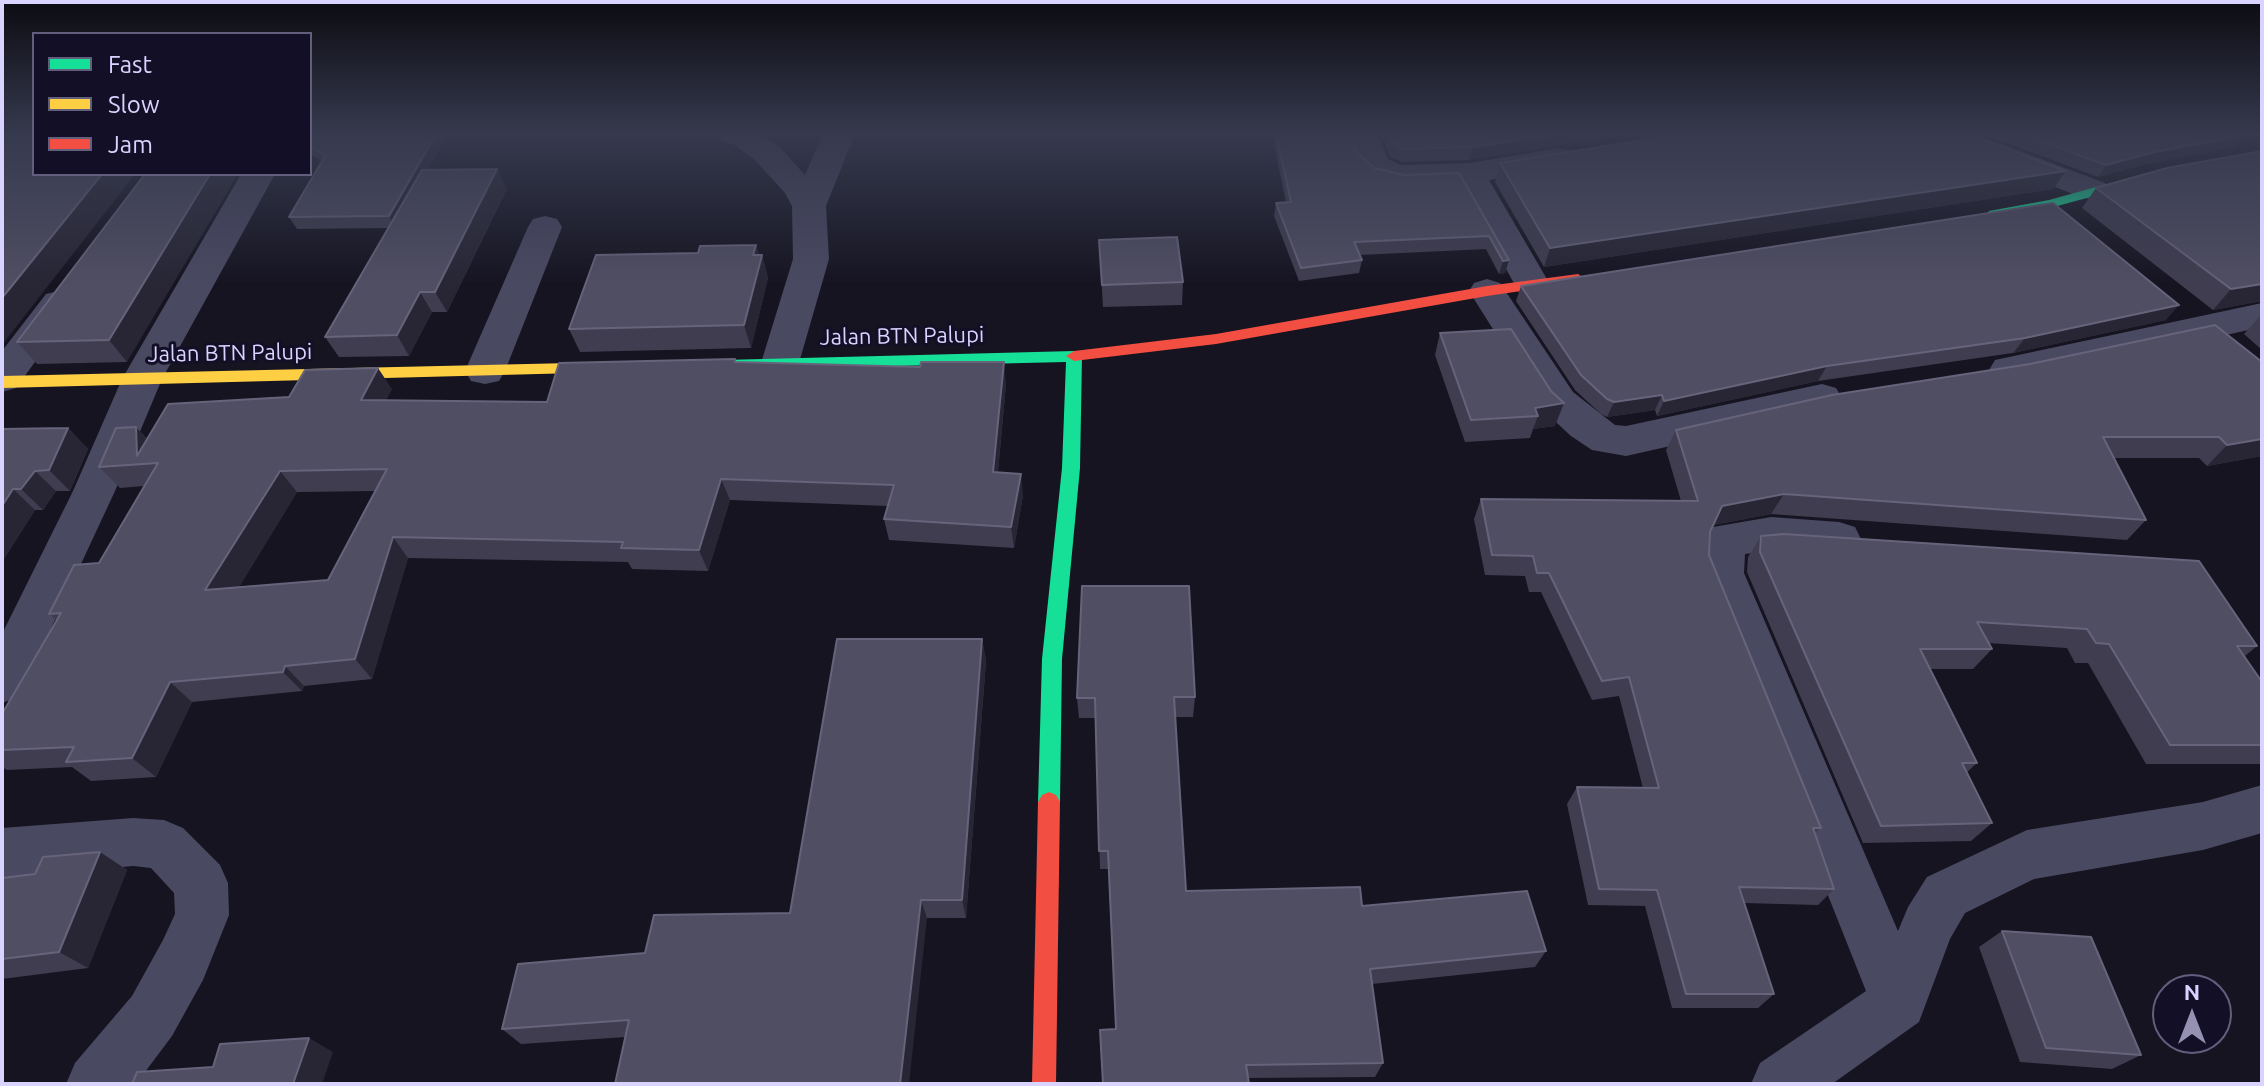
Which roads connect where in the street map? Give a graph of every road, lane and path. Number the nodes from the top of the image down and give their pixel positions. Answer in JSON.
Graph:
{"nodes":[{"id":1,"x":252,"y":185,"type":"edge"},
{"id":2,"x":796,"y":185,"type":"edge"},
{"id":3,"x":818,"y":185,"type":"edge"},
{"id":4,"x":1476,"y":185,"type":"edge"},
{"id":5,"x":2080,"y":185,"type":"edge"},
{"id":6,"x":2119,"y":185,"type":"edge"},
{"id":7,"x":2093,"y":190,"type":"junction"},
{"id":8,"x":2050,"y":204,"type":"junction"},
{"id":9,"x":809,"y":206,"type":"junction"},
{"id":10,"x":1975,"y":217,"type":"edge"},
{"id":11,"x":545,"y":227,"type":"dead end"},
{"id":12,"x":2084,"y":233,"type":"edge"},
{"id":13,"x":79,"y":276,"type":"edge"},
{"id":14,"x":1594,"y":276,"type":"edge"},
{"id":15,"x":1533,"y":286,"type":"junction"},
{"id":16,"x":1487,"y":291,"type":"junction"},
{"id":17,"x":2175,"y":304,"type":"edge"},
{"id":18,"x":2262,"y":315,"type":"edge"},
{"id":19,"x":2208,"y":329,"type":"junction"},
{"id":20,"x":1074,"y":356,"type":"junction"},
{"id":21,"x":2240,"y":356,"type":"edge"},
{"id":22,"x":780,"y":363,"type":"junction"},
{"id":23,"x":702,"y":365,"type":"edge"},
{"id":24,"x":640,"y":367,"type":"edge"},
{"id":25,"x":485,"y":371,"type":"junction"},
{"id":26,"x":1967,"y":375,"type":"edge"},
{"id":27,"x":142,"y":379,"type":"junction"},
{"id":28,"x":2,"y":380,"type":"edge"},
{"id":29,"x":1863,"y":391,"type":"edge"},
{"id":30,"x":1881,"y":542,"type":"edge"},
{"id":31,"x":2,"y":683,"type":"edge"},
{"id":32,"x":2262,"y":809,"type":"edge"},
{"id":33,"x":2,"y":853,"type":"edge"},
{"id":34,"x":1899,"y":1002,"type":"junction"},
{"id":35,"x":96,"y":1084,"type":"edge"},
{"id":36,"x":1044,"y":1084,"type":"edge"},
{"id":37,"x":1781,"y":1084,"type":"edge"}],
"edges":[{"from":1,"to":27,"type":"street"},
{"from":2,"to":9,"type":"street"},
{"from":3,"to":9,"type":"street"},
{"from":4,"to":15,"type":"street"},
{"from":5,"to":7,"type":"street"},
{"from":6,"to":7,"type":"street"},
{"from":7,"to":8,"type":"street"},
{"from":8,"to":10,"type":"street"},
{"from":8,"to":12,"type":"street"},
{"from":9,"to":22,"type":"street"},
{"from":11,"to":25,"type":"street"},
{"from":13,"to":28,"type":"street"},
{"from":14,"to":15,"type":"street","name":"Jalan BTN Palupi"},
{"from":15,"to":16,"type":"street","name":"Jalan BTN Palupi"},
{"from":16,"to":20,"type":"street","name":"Jalan BTN Palupi"},
{"from":16,"to":29,"type":"street"},
{"from":17,"to":19,"type":"street"},
{"from":18,"to":19,"type":"street"},
{"from":19,"to":21,"type":"street"},
{"from":19,"to":26,"type":"street"},
{"from":20,"to":22,"type":"street","name":"Jalan BTN Palupi"},
{"from":20,"to":36,"type":"street"},
{"from":22,"to":23,"type":"street","name":"Jalan BTN Palupi"},
{"from":24,"to":25,"type":"street","name":"Jalan BTN Palupi"},
{"from":25,"to":27,"type":"street","name":"Jalan BTN Palupi"},
{"from":27,"to":28,"type":"street","name":"Jalan BTN Palupi"},
{"from":27,"to":31,"type":"street"},
{"from":30,"to":34,"type":"street"},
{"from":32,"to":34,"type":"street"},
{"from":33,"to":35,"type":"street"},
{"from":34,"to":37,"type":"street"}]}
